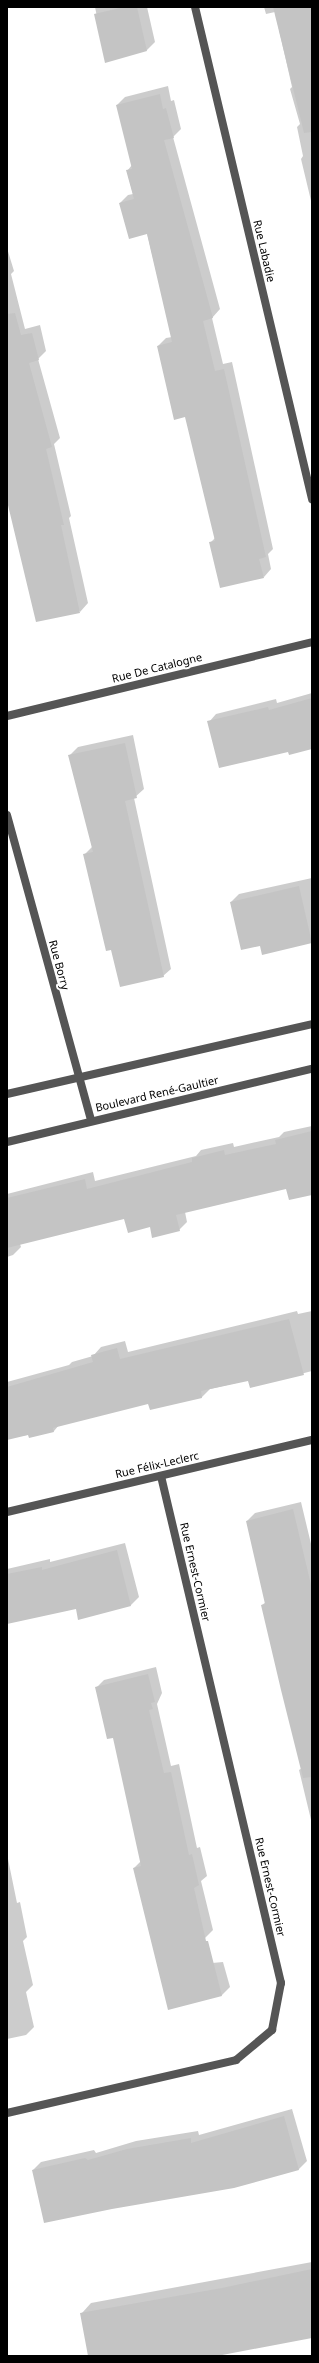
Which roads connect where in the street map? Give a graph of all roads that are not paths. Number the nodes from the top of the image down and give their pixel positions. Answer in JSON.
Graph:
{"nodes":[{"id":1,"x":195,"y":7,"type":"edge"},
{"id":2,"x":312,"y":499,"type":"edge"},
{"id":3,"x":312,"y":642,"type":"edge"},
{"id":4,"x":7,"y":716,"type":"edge"},
{"id":5,"x":7,"y":815,"type":"edge"},
{"id":6,"x":312,"y":1024,"type":"edge"},
{"id":7,"x":312,"y":1069,"type":"edge"},
{"id":8,"x":79,"y":1078,"type":"junction"},
{"id":9,"x":7,"y":1094,"type":"edge"},
{"id":10,"x":91,"y":1120,"type":"junction"},
{"id":11,"x":7,"y":1142,"type":"edge"},
{"id":12,"x":312,"y":1440,"type":"edge"},
{"id":13,"x":161,"y":1476,"type":"junction"},
{"id":14,"x":7,"y":1512,"type":"edge"},
{"id":15,"x":7,"y":2113,"type":"edge"}],
"edges":[{"from":1,"to":2,"type":"street","name":"Rue Labadie"},
{"from":3,"to":4,"type":"street","name":"Rue De Catalogne"},
{"from":5,"to":8,"type":"street","name":"Rue Borry"},
{"from":6,"to":8,"type":"street"},
{"from":7,"to":10,"type":"street","name":"Boulevard René-Gaultier"},
{"from":8,"to":9,"type":"street"},
{"from":8,"to":10,"type":"street","name":"Rue Borry"},
{"from":10,"to":11,"type":"street","name":"Boulevard René-Gaultier"},
{"from":12,"to":13,"type":"street","name":"Rue Félix-Leclerc"},
{"from":13,"to":14,"type":"street","name":"Rue Félix-Leclerc"},
{"from":13,"to":15,"type":"street","name":"Rue Ernest-Cormier"}]}
